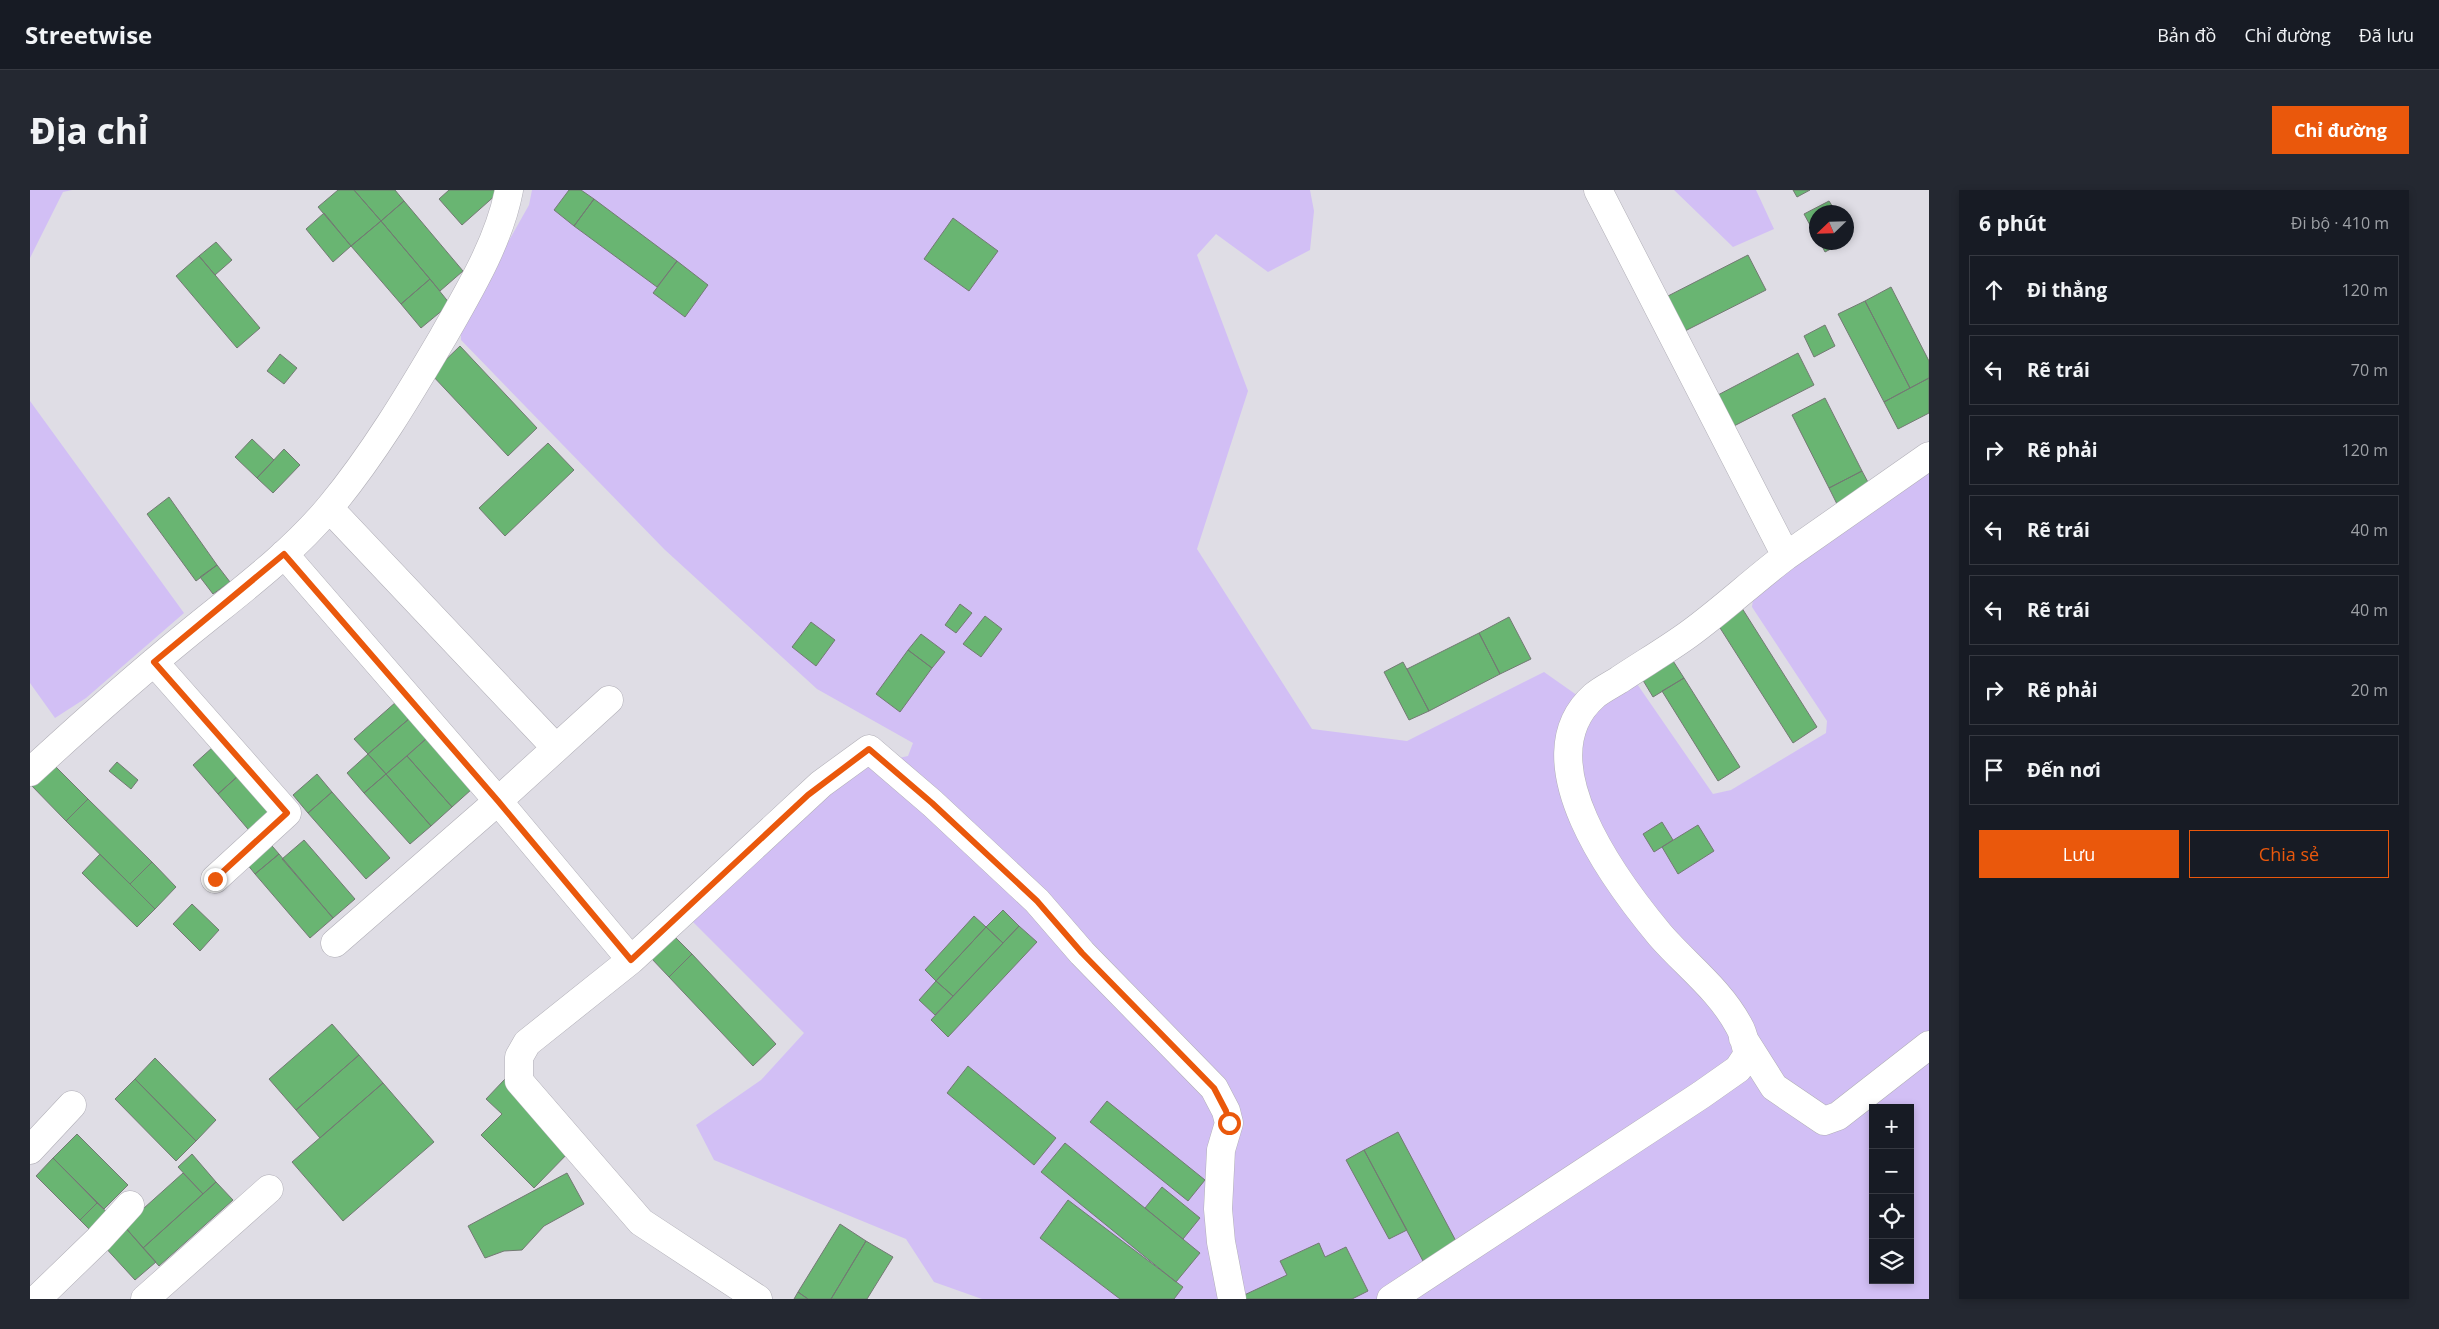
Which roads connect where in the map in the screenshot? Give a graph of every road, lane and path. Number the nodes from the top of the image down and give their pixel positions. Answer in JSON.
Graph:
{"nodes":[{"id":1,"x":509,"y":190,"type":"edge"},
{"id":2,"x":1598,"y":190,"type":"edge"},
{"id":3,"x":1929,"y":456,"type":"edge"},
{"id":4,"x":330,"y":508,"type":"junction"},
{"id":5,"x":284,"y":554,"type":"junction"},
{"id":6,"x":1786,"y":556,"type":"junction"},
{"id":7,"x":154,"y":662,"type":"junction"},
{"id":8,"x":609,"y":700,"type":"dead end"},
{"id":9,"x":556,"y":748,"type":"junction"},
{"id":10,"x":30,"y":772,"type":"edge"},
{"id":11,"x":498,"y":801,"type":"junction"},
{"id":12,"x":215,"y":879,"type":"dead end"},
{"id":13,"x":335,"y":943,"type":"dead end"},
{"id":14,"x":631,"y":960,"type":"junction"},
{"id":15,"x":1743,"y":1038,"type":"junction"},
{"id":16,"x":1929,"y":1045,"type":"edge"},
{"id":17,"x":72,"y":1105,"type":"dead end"},
{"id":18,"x":30,"y":1150,"type":"edge"},
{"id":19,"x":269,"y":1189,"type":"dead end"},
{"id":20,"x":130,"y":1205,"type":"dead end"},
{"id":21,"x":37,"y":1299,"type":"edge"},
{"id":22,"x":145,"y":1299,"type":"edge"},
{"id":23,"x":758,"y":1299,"type":"edge"},
{"id":24,"x":1232,"y":1299,"type":"edge"},
{"id":25,"x":1391,"y":1299,"type":"edge"}],
"edges":[{"from":1,"to":4,"type":"street"},
{"from":2,"to":6,"type":"street"},
{"from":3,"to":6,"type":"street"},
{"from":4,"to":5,"type":"street"},
{"from":4,"to":9,"type":"street"},
{"from":5,"to":7,"type":"street"},
{"from":5,"to":11,"type":"street"},
{"from":6,"to":15,"type":"street"},
{"from":7,"to":10,"type":"street"},
{"from":7,"to":12,"type":"street"},
{"from":8,"to":9,"type":"street"},
{"from":9,"to":11,"type":"street"},
{"from":11,"to":13,"type":"street"},
{"from":11,"to":14,"type":"street"},
{"from":14,"to":23,"type":"street"},
{"from":14,"to":24,"type":"street"},
{"from":15,"to":16,"type":"street"},
{"from":15,"to":25,"type":"street"},
{"from":17,"to":18,"type":"street"},
{"from":19,"to":22,"type":"street"},
{"from":20,"to":21,"type":"street"}]}
